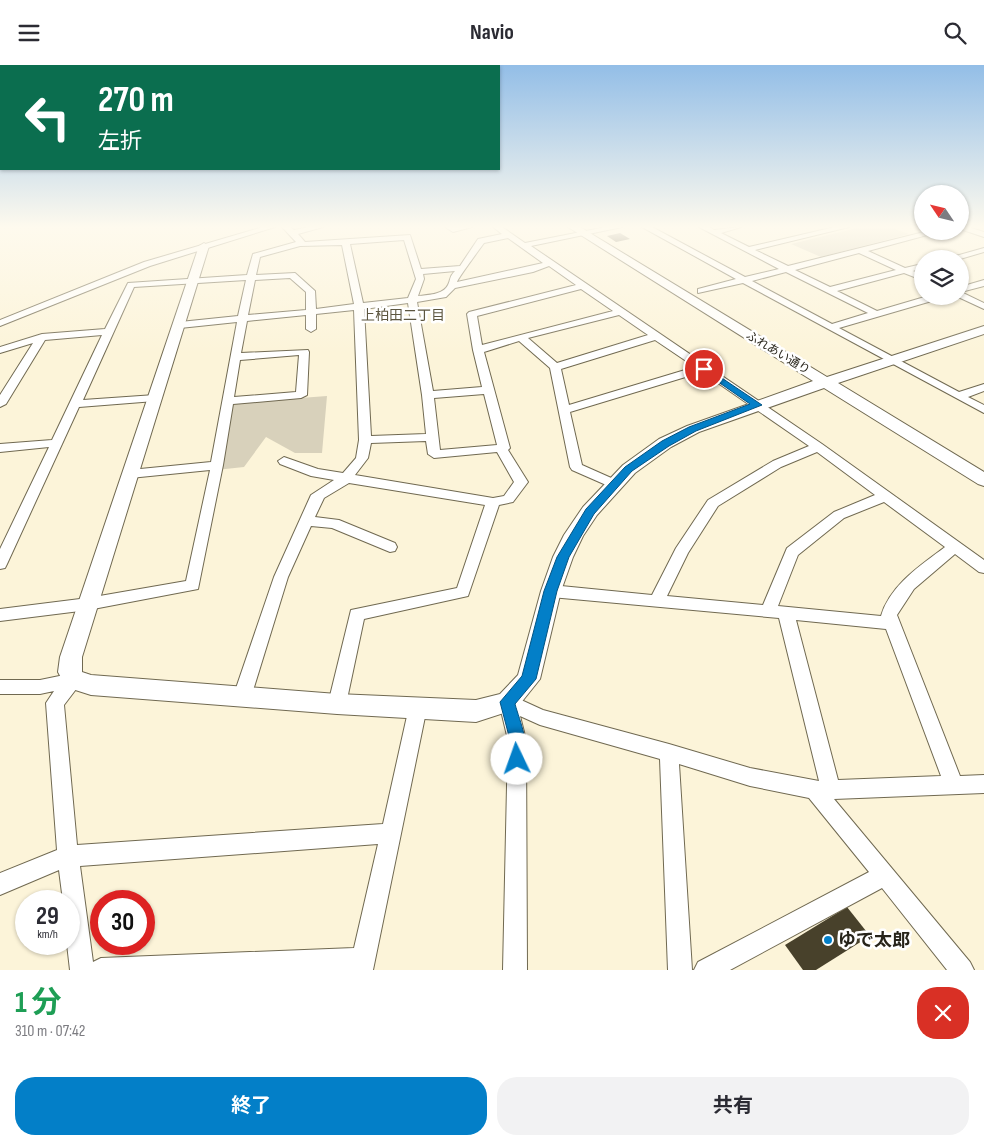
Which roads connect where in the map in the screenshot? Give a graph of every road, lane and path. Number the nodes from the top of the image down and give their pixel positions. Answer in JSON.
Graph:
{"nodes":[{"id":1,"x":132,"y":269,"type":"edge"},
{"id":2,"x":197,"y":269,"type":"edge"},
{"id":3,"x":253,"y":269,"type":"edge"},
{"id":4,"x":351,"y":269,"type":"edge"},
{"id":5,"x":449,"y":269,"type":"edge"},
{"id":6,"x":462,"y":269,"type":"edge"},
{"id":7,"x":532,"y":269,"type":"edge"},
{"id":8,"x":559,"y":269,"type":"edge"},
{"id":9,"x":642,"y":269,"type":"edge"},
{"id":10,"x":724,"y":269,"type":"edge"},
{"id":11,"x":788,"y":269,"type":"joint"},
{"id":12,"x":908,"y":269,"type":"edge"},
{"id":13,"x":905,"y":270,"type":"junction"},
{"id":14,"x":418,"y":272,"type":"joint"},
{"id":15,"x":914,"y":274,"type":"edge"},
{"id":16,"x":251,"y":277,"type":"junction"},
{"id":17,"x":744,"y":280,"type":"junction"},
{"id":18,"x":193,"y":281,"type":"junction"},
{"id":19,"x":984,"y":283,"type":"edge"},
{"id":20,"x":452,"y":286,"type":"junction"},
{"id":21,"x":582,"y":286,"type":"junction"},
{"id":22,"x":969,"y":287,"type":"edge"},
{"id":23,"x":829,"y":290,"type":"junction"},
{"id":24,"x":701,"y":291,"type":"dead end"},
{"id":25,"x":969,"y":299,"type":"edge"},
{"id":26,"x":412,"y":300,"type":"junction"},
{"id":27,"x":914,"y":303,"type":"edge"},
{"id":28,"x":984,"y":306,"type":"edge"},
{"id":29,"x":359,"y":307,"type":"junction"},
{"id":30,"x":619,"y":312,"type":"junction"},
{"id":31,"x":312,"y":313,"type":"junction"},
{"id":32,"x":876,"y":314,"type":"junction"},
{"id":33,"x":242,"y":320,"type":"junction"},
{"id":34,"x":0,"y":323,"type":"edge"},
{"id":35,"x":180,"y":325,"type":"junction"},
{"id":36,"x":831,"y":327,"type":"junction"},
{"id":37,"x":311,"y":329,"type":"dead end"},
{"id":38,"x":984,"y":330,"type":"edge"},
{"id":39,"x":109,"y":332,"type":"junction"},
{"id":40,"x":656,"y":336,"type":"junction"},
{"id":41,"x":42,"y":337,"type":"junction"},
{"id":42,"x":521,"y":337,"type":"junction"},
{"id":43,"x":0,"y":350,"type":"edge"},
{"id":44,"x":478,"y":350,"type":"junction"},
{"id":45,"x":236,"y":357,"type":"junction"},
{"id":46,"x":894,"y":361,"type":"junction"},
{"id":47,"x":555,"y":367,"type":"junction"},
{"id":48,"x":704,"y":369,"type":"junction"},
{"id":49,"x":827,"y":382,"type":"junction"},
{"id":50,"x":984,"y":387,"type":"edge"},
{"id":51,"x":489,"y":391,"type":"junction"},
{"id":52,"x":428,"y":395,"type":"junction"},
{"id":53,"x":959,"y":396,"type":"junction"},
{"id":54,"x":155,"y":398,"type":"junction"},
{"id":55,"x":228,"y":401,"type":"junction"},
{"id":56,"x":0,"y":404,"type":"edge"},
{"id":57,"x":75,"y":404,"type":"junction"},
{"id":58,"x":758,"y":405,"type":"junction"},
{"id":59,"x":984,"y":410,"type":"edge"},
{"id":60,"x":564,"y":411,"type":"junction"},
{"id":61,"x":432,"y":437,"type":"junction"},
{"id":62,"x":365,"y":440,"type":"junction"},
{"id":63,"x":56,"y":443,"type":"junction"},
{"id":64,"x":818,"y":447,"type":"junction"},
{"id":65,"x":0,"y":448,"type":"edge"},
{"id":66,"x":502,"y":449,"type":"junction"},
{"id":67,"x":284,"y":461,"type":"dead end"},
{"id":68,"x":217,"y":465,"type":"junction"},
{"id":69,"x":130,"y":474,"type":"junction"},
{"id":70,"x":346,"y":479,"type":"junction"},
{"id":71,"x":984,"y":480,"type":"edge"},
{"id":72,"x":613,"y":484,"type":"junction"},
{"id":73,"x":886,"y":496,"type":"junction"},
{"id":74,"x":493,"y":502,"type":"junction"},
{"id":75,"x":307,"y":521,"type":"junction"},
{"id":76,"x":956,"y":546,"type":"junction"},
{"id":77,"x":390,"y":547,"type":"dead end"},
{"id":78,"x":0,"y":564,"type":"edge"},
{"id":79,"x":984,"y":568,"type":"edge"},
{"id":80,"x":551,"y":591,"type":"junction"},
{"id":81,"x":657,"y":601,"type":"junction"},
{"id":82,"x":88,"y":604,"type":"junction"},
{"id":83,"x":768,"y":611,"type":"junction"},
{"id":84,"x":786,"y":613,"type":"junction"},
{"id":85,"x":0,"y":615,"type":"edge"},
{"id":86,"x":892,"y":623,"type":"junction"},
{"id":87,"x":74,"y":680,"type":"junction"},
{"id":88,"x":0,"y":687,"type":"edge"},
{"id":89,"x":242,"y":697,"type":"junction"},
{"id":90,"x":508,"y":702,"type":"junction"},
{"id":91,"x":337,"y":704,"type":"junction"},
{"id":92,"x":418,"y":707,"type":"junction"},
{"id":93,"x":669,"y":752,"type":"junction"},
{"id":94,"x":954,"y":783,"type":"junction"},
{"id":95,"x":984,"y":784,"type":"edge"},
{"id":96,"x":823,"y":789,"type":"junction"},
{"id":97,"x":392,"y":833,"type":"junction"},
{"id":98,"x":68,"y":856,"type":"junction"},
{"id":99,"x":884,"y":875,"type":"junction"},
{"id":100,"x":0,"y":884,"type":"edge"},
{"id":101,"x":362,"y":965,"type":"edge"},
{"id":102,"x":82,"y":970,"type":"edge"},
{"id":103,"x":101,"y":970,"type":"edge"},
{"id":104,"x":515,"y":970,"type":"edge"},
{"id":105,"x":680,"y":970,"type":"edge"},
{"id":106,"x":706,"y":970,"type":"edge"},
{"id":107,"x":962,"y":970,"type":"edge"}],
"edges":[{"from":1,"to":34,"type":"street"},
{"from":2,"to":18,"type":"street"},
{"from":3,"to":16,"type":"street"},
{"from":4,"to":29,"type":"street"},
{"from":5,"to":14,"type":"street"},
{"from":6,"to":20,"type":"street"},
{"from":7,"to":20,"type":"street"},
{"from":8,"to":21,"type":"street"},
{"from":9,"to":49,"type":"street","name":"ふれあい通り"},
{"from":10,"to":17,"type":"street"},
{"from":11,"to":17,"type":"street"},
{"from":11,"to":23,"type":"street"},
{"from":12,"to":13,"type":"street"},
{"from":13,"to":15,"type":"street"},
{"from":13,"to":23,"type":"street"},
{"from":14,"to":26,"type":"street"},
{"from":16,"to":18,"type":"street"},
{"from":16,"to":31,"type":"street"},
{"from":16,"to":33,"type":"street"},
{"from":17,"to":24,"type":"street"},
{"from":17,"to":36,"type":"street"},
{"from":18,"to":35,"type":"street"},
{"from":18,"to":39,"type":"street"},
{"from":19,"to":22,"type":"street"},
{"from":20,"to":26,"type":"street"},
{"from":21,"to":30,"type":"street"},
{"from":21,"to":44,"type":"street"},
{"from":23,"to":32,"type":"street"},
{"from":25,"to":28,"type":"street"},
{"from":26,"to":29,"type":"street"},
{"from":26,"to":52,"type":"street"},
{"from":27,"to":32,"type":"street"},
{"from":29,"to":31,"type":"street"},
{"from":29,"to":62,"type":"street"},
{"from":30,"to":40,"type":"street"},
{"from":30,"to":42,"type":"street"},
{"from":31,"to":33,"type":"street"},
{"from":31,"to":37,"type":"street"},
{"from":32,"to":36,"type":"street"},
{"from":33,"to":35,"type":"street"},
{"from":33,"to":45,"type":"street"},
{"from":35,"to":54,"type":"street"},
{"from":36,"to":46,"type":"street"},
{"from":38,"to":46,"type":"street"},
{"from":39,"to":41,"type":"street"},
{"from":39,"to":57,"type":"street"},
{"from":40,"to":47,"type":"street"},
{"from":40,"to":48,"type":"street"},
{"from":41,"to":43,"type":"street"},
{"from":41,"to":56,"type":"street"},
{"from":42,"to":44,"type":"street"},
{"from":42,"to":47,"type":"street"},
{"from":44,"to":51,"type":"street"},
{"from":45,"to":55,"type":"street"},
{"from":45,"to":55,"type":"street"},
{"from":46,"to":49,"type":"street"},
{"from":46,"to":53,"type":"street"},
{"from":47,"to":60,"type":"street"},
{"from":48,"to":58,"type":"street"},
{"from":48,"to":60,"type":"street"},
{"from":49,"to":58,"type":"street"},
{"from":49,"to":71,"type":"street","name":"ふれあい通り"},
{"from":50,"to":53,"type":"street"},
{"from":51,"to":52,"type":"street"},
{"from":51,"to":66,"type":"street"},
{"from":52,"to":61,"type":"street"},
{"from":53,"to":59,"type":"street"},
{"from":54,"to":57,"type":"street"},
{"from":54,"to":69,"type":"street"},
{"from":55,"to":68,"type":"street"},
{"from":57,"to":63,"type":"street"},
{"from":58,"to":64,"type":"street"},
{"from":58,"to":72,"type":"street"},
{"from":60,"to":72,"type":"street"},
{"from":61,"to":62,"type":"street"},
{"from":61,"to":66,"type":"street"},
{"from":62,"to":70,"type":"street"},
{"from":63,"to":65,"type":"street"},
{"from":63,"to":78,"type":"street"},
{"from":64,"to":73,"type":"street"},
{"from":64,"to":81,"type":"street"},
{"from":66,"to":74,"type":"street"},
{"from":67,"to":70,"type":"street"},
{"from":68,"to":69,"type":"street"},
{"from":68,"to":82,"type":"street"},
{"from":69,"to":82,"type":"street"},
{"from":70,"to":74,"type":"street"},
{"from":70,"to":75,"type":"street"},
{"from":72,"to":80,"type":"street"},
{"from":73,"to":76,"type":"street"},
{"from":73,"to":83,"type":"street"},
{"from":74,"to":91,"type":"street"},
{"from":75,"to":77,"type":"street"},
{"from":75,"to":89,"type":"street"},
{"from":76,"to":79,"type":"street"},
{"from":76,"to":86,"type":"street"},
{"from":80,"to":81,"type":"street"},
{"from":80,"to":90,"type":"street"},
{"from":81,"to":83,"type":"street"},
{"from":82,"to":85,"type":"street"},
{"from":82,"to":87,"type":"street"},
{"from":83,"to":84,"type":"street"},
{"from":84,"to":86,"type":"street"},
{"from":84,"to":96,"type":"street"},
{"from":86,"to":94,"type":"street"},
{"from":87,"to":88,"type":"street"},
{"from":87,"to":89,"type":"street"},
{"from":87,"to":98,"type":"street"},
{"from":89,"to":91,"type":"street"},
{"from":90,"to":92,"type":"street"},
{"from":90,"to":93,"type":"street"},
{"from":90,"to":104,"type":"street"},
{"from":91,"to":92,"type":"street"},
{"from":92,"to":97,"type":"street"},
{"from":93,"to":96,"type":"street"},
{"from":93,"to":105,"type":"street"},
{"from":94,"to":95,"type":"street"},
{"from":94,"to":96,"type":"street"},
{"from":96,"to":99,"type":"street"},
{"from":97,"to":98,"type":"street"},
{"from":97,"to":101,"type":"street"},
{"from":98,"to":100,"type":"street"},
{"from":98,"to":102,"type":"street"},
{"from":99,"to":106,"type":"street"},
{"from":99,"to":107,"type":"street"},
{"from":101,"to":103,"type":"street"}]}
